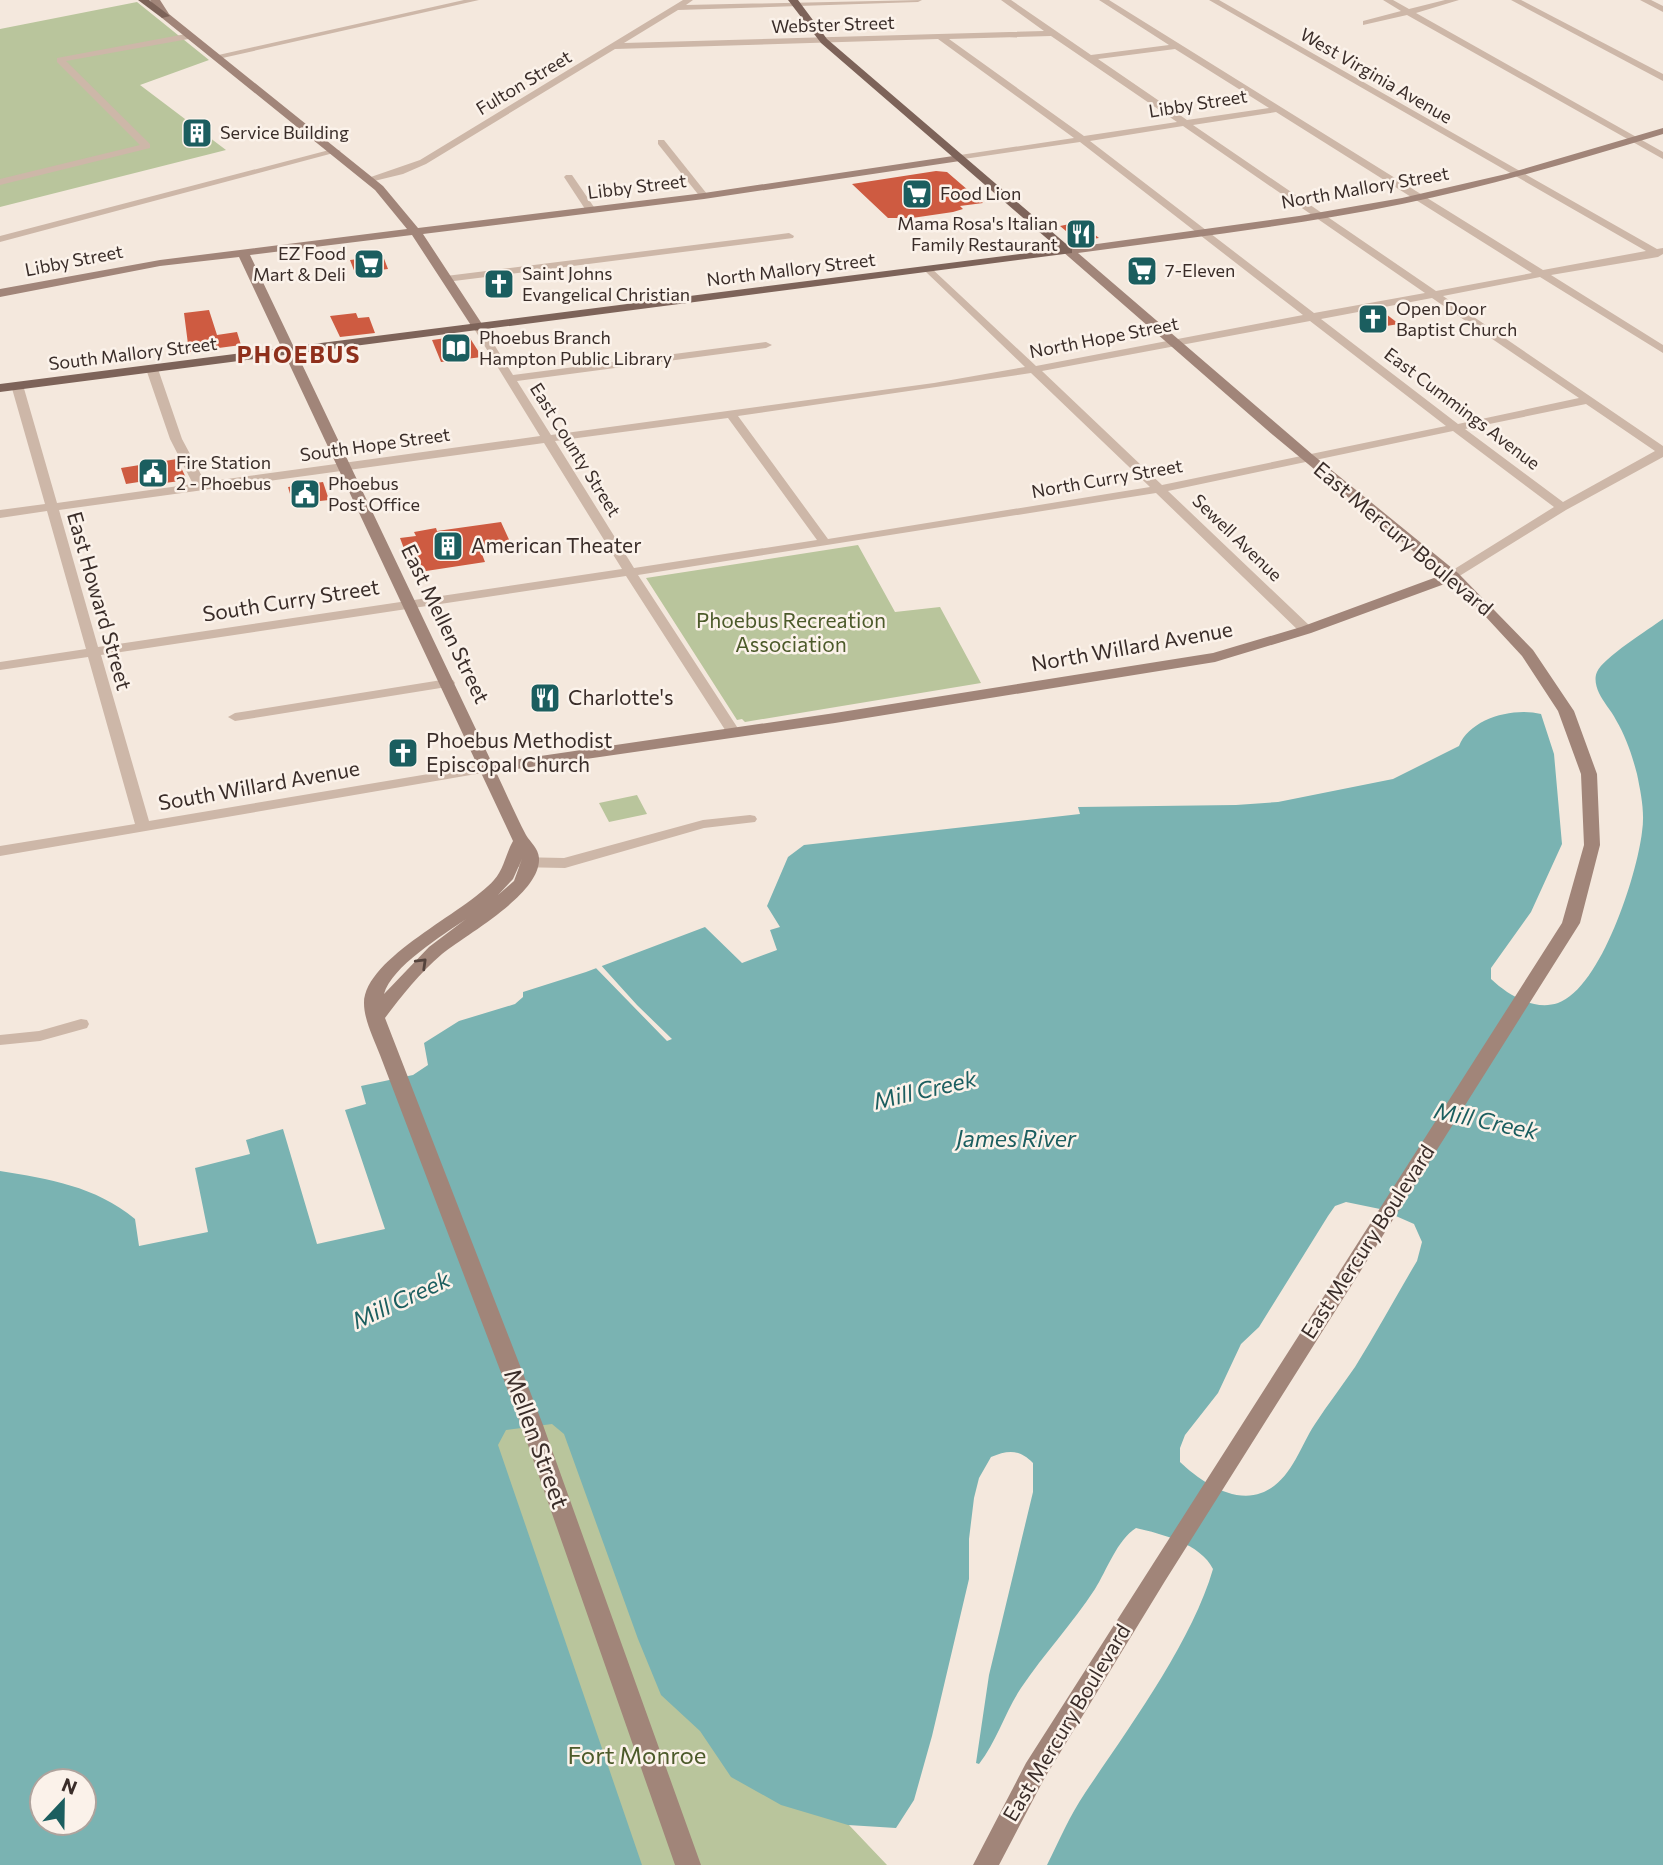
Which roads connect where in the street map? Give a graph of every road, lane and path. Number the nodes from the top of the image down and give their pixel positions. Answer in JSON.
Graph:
{"nodes":[{"id":1,"x":143,"y":0,"type":"edge"},
{"id":2,"x":155,"y":0,"type":"edge"},
{"id":3,"x":475,"y":0,"type":"edge"},
{"id":4,"x":689,"y":0,"type":"edge"},
{"id":5,"x":918,"y":0,"type":"edge"},
{"id":6,"x":1005,"y":0,"type":"edge"},
{"id":7,"x":1103,"y":0,"type":"edge"},
{"id":8,"x":1213,"y":0,"type":"edge"},
{"id":9,"x":1387,"y":0,"type":"edge"},
{"id":10,"x":1455,"y":0,"type":"edge"},
{"id":11,"x":1515,"y":0,"type":"edge"},
{"id":12,"x":1644,"y":0,"type":"edge"},
{"id":13,"x":794,"y":2,"type":"edge"},
{"id":14,"x":676,"y":8,"type":"junction"},
{"id":15,"x":1663,"y":9,"type":"edge"},
{"id":16,"x":1409,"y":12,"type":"junction"},
{"id":17,"x":165,"y":16,"type":"junction"},
{"id":18,"x":1366,"y":23,"type":"dead end"},
{"id":19,"x":1052,"y":33,"type":"junction"},
{"id":20,"x":191,"y":36,"type":"junction"},
{"id":21,"x":941,"y":37,"type":"junction"},
{"id":22,"x":824,"y":41,"type":"junction"},
{"id":23,"x":614,"y":46,"type":"junction"},
{"id":24,"x":1179,"y":46,"type":"junction"},
{"id":25,"x":218,"y":56,"type":"junction"},
{"id":26,"x":1089,"y":58,"type":"junction"},
{"id":27,"x":1663,"y":78,"type":"edge"},
{"id":28,"x":1279,"y":109,"type":"junction"},
{"id":29,"x":1185,"y":124,"type":"junction"},
{"id":30,"x":1663,"y":131,"type":"edge"},
{"id":31,"x":1663,"y":137,"type":"edge"},
{"id":32,"x":1082,"y":140,"type":"junction"},
{"id":33,"x":661,"y":142,"type":"dead end"},
{"id":34,"x":1638,"y":142,"type":"junction"},
{"id":35,"x":336,"y":151,"type":"junction"},
{"id":36,"x":1663,"y":156,"type":"edge"},
{"id":37,"x":960,"y":158,"type":"junction"},
{"id":38,"x":569,"y":177,"type":"dead end"},
{"id":39,"x":1519,"y":177,"type":"junction"},
{"id":40,"x":370,"y":180,"type":"junction"},
{"id":41,"x":0,"y":182,"type":"edge"},
{"id":42,"x":704,"y":196,"type":"junction"},
{"id":43,"x":1423,"y":199,"type":"junction"},
{"id":44,"x":592,"y":210,"type":"junction"},
{"id":45,"x":1323,"y":218,"type":"junction"},
{"id":46,"x":415,"y":231,"type":"junction"},
{"id":47,"x":1205,"y":235,"type":"junction"},
{"id":48,"x":789,"y":236,"type":"dead end"},
{"id":49,"x":0,"y":239,"type":"edge"},
{"id":50,"x":1068,"y":251,"type":"junction"},
{"id":51,"x":243,"y":252,"type":"junction"},
{"id":52,"x":1660,"y":253,"type":"edge"},
{"id":53,"x":930,"y":270,"type":"junction"},
{"id":54,"x":1543,"y":273,"type":"junction"},
{"id":55,"x":446,"y":279,"type":"junction"},
{"id":56,"x":0,"y":293,"type":"edge"},
{"id":57,"x":1435,"y":295,"type":"junction"},
{"id":58,"x":1315,"y":317,"type":"junction"},
{"id":59,"x":478,"y":327,"type":"junction"},
{"id":60,"x":1176,"y":343,"type":"junction"},
{"id":61,"x":766,"y":345,"type":"dead end"},
{"id":62,"x":1663,"y":350,"type":"edge"},
{"id":63,"x":291,"y":352,"type":"junction"},
{"id":64,"x":152,"y":369,"type":"junction"},
{"id":65,"x":1036,"y":369,"type":"junction"},
{"id":66,"x":510,"y":379,"type":"junction"},
{"id":67,"x":17,"y":386,"type":"junction"},
{"id":68,"x":0,"y":388,"type":"edge"},
{"id":69,"x":1587,"y":400,"type":"junction"},
{"id":70,"x":730,"y":413,"type":"junction"},
{"id":71,"x":1453,"y":427,"type":"junction"},
{"id":72,"x":547,"y":439,"type":"junction"},
{"id":73,"x":1663,"y":451,"type":"edge"},
{"id":74,"x":1307,"y":458,"type":"junction"},
{"id":75,"x":345,"y":468,"type":"junction"},
{"id":76,"x":201,"y":486,"type":"junction"},
{"id":77,"x":1161,"y":489,"type":"junction"},
{"id":78,"x":51,"y":507,"type":"junction"},
{"id":79,"x":1562,"y":507,"type":"junction"},
{"id":80,"x":0,"y":514,"type":"edge"},
{"id":81,"x":825,"y":543,"type":"junction"},
{"id":82,"x":630,"y":572,"type":"junction"},
{"id":83,"x":1453,"y":576,"type":"junction"},
{"id":84,"x":410,"y":604,"type":"junction"},
{"id":85,"x":1306,"y":630,"type":"junction"},
{"id":86,"x":92,"y":652,"type":"junction"},
{"id":87,"x":0,"y":666,"type":"edge"},
{"id":88,"x":448,"y":683,"type":"junction"},
{"id":89,"x":234,"y":717,"type":"dead end"},
{"id":90,"x":734,"y":733,"type":"junction"},
{"id":91,"x":488,"y":768,"type":"junction"},
{"id":92,"x":750,"y":818,"type":"dead end"},
{"id":93,"x":143,"y":827,"type":"junction"},
{"id":94,"x":0,"y":852,"type":"edge"},
{"id":95,"x":522,"y":862,"type":"junction"},
{"id":96,"x":80,"y":1024,"type":"dead end"},
{"id":97,"x":0,"y":1040,"type":"edge"},
{"id":98,"x":688,"y":1865,"type":"edge"},
{"id":99,"x":986,"y":1865,"type":"edge"}],
"edges":[{"from":1,"to":17,"type":"main road"},
{"from":2,"to":17,"type":"main road"},
{"from":3,"to":25,"type":"street"},
{"from":4,"to":14,"type":"street","name":"Fulton Street"},
{"from":5,"to":13,"type":"street"},
{"from":6,"to":19,"type":"street"},
{"from":7,"to":24,"type":"street"},
{"from":8,"to":39,"type":"street","name":"West Virginia Avenue"},
{"from":9,"to":16,"type":"street"},
{"from":10,"to":16,"type":"street"},
{"from":11,"to":27,"type":"street"},
{"from":12,"to":15,"type":"street"},
{"from":13,"to":14,"type":"street"},
{"from":13,"to":22,"type":"main road","name":"East Mercury Boulevard"},
{"from":14,"to":23,"type":"street","name":"Fulton Street"},
{"from":16,"to":18,"type":"street"},
{"from":16,"to":34,"type":"street"},
{"from":17,"to":20,"type":"main road"},
{"from":19,"to":21,"type":"street","name":"Webster Street"},
{"from":19,"to":26,"type":"street"},
{"from":20,"to":25,"type":"main road"},
{"from":20,"to":41,"type":"street"},
{"from":21,"to":22,"type":"street","name":"Webster Street"},
{"from":21,"to":32,"type":"street","name":"East Cummings Avenue"},
{"from":22,"to":23,"type":"street","name":"Webster Street"},
{"from":22,"to":37,"type":"main road","name":"East Mercury Boulevard"},
{"from":23,"to":40,"type":"street","name":"Fulton Street"},
{"from":24,"to":26,"type":"street"},
{"from":24,"to":28,"type":"street"},
{"from":25,"to":35,"type":"main road"},
{"from":26,"to":29,"type":"street"},
{"from":28,"to":29,"type":"street","name":"Libby Street"},
{"from":28,"to":43,"type":"street"},
{"from":29,"to":32,"type":"street","name":"Libby Street"},
{"from":29,"to":45,"type":"street"},
{"from":30,"to":34,"type":"main road","name":"North Mallory Street"},
{"from":31,"to":34,"type":"main road","name":"North Mallory Street"},
{"from":32,"to":37,"type":"street","name":"Libby Street"},
{"from":32,"to":47,"type":"street","name":"East Cummings Avenue"},
{"from":33,"to":42,"type":"street"},
{"from":34,"to":36,"type":"street"},
{"from":34,"to":39,"type":"main road","name":"North Mallory Street"},
{"from":35,"to":40,"type":"main road"},
{"from":35,"to":49,"type":"street"},
{"from":37,"to":42,"type":"main road","name":"Libby Street"},
{"from":37,"to":50,"type":"main road","name":"East Mercury Boulevard"},
{"from":38,"to":44,"type":"street"},
{"from":39,"to":43,"type":"main road","name":"North Mallory Street"},
{"from":39,"to":52,"type":"street","name":"West Virginia Avenue"},
{"from":40,"to":46,"type":"main road"},
{"from":42,"to":44,"type":"main road","name":"Libby Street"},
{"from":43,"to":45,"type":"main road","name":"North Mallory Street"},
{"from":43,"to":54,"type":"street"},
{"from":44,"to":46,"type":"main road","name":"Libby Street"},
{"from":45,"to":47,"type":"main road","name":"North Mallory Street"},
{"from":45,"to":57,"type":"street"},
{"from":46,"to":51,"type":"main road","name":"Libby Street"},
{"from":46,"to":55,"type":"main road"},
{"from":47,"to":50,"type":"main road","name":"North Mallory Street"},
{"from":47,"to":58,"type":"street","name":"East Cummings Avenue"},
{"from":48,"to":55,"type":"street"},
{"from":50,"to":53,"type":"main road","name":"North Mallory Street"},
{"from":50,"to":60,"type":"main road","name":"East Mercury Boulevard"},
{"from":51,"to":56,"type":"main road","name":"Libby Street"},
{"from":51,"to":63,"type":"main road","name":"East Mellen Street"},
{"from":52,"to":54,"type":"street","name":"North Hope Street"},
{"from":53,"to":59,"type":"main road","name":"North Mallory Street"},
{"from":53,"to":65,"type":"street","name":"Sewell Avenue"},
{"from":54,"to":57,"type":"street","name":"North Hope Street"},
{"from":54,"to":62,"type":"street"},
{"from":55,"to":59,"type":"main road"},
{"from":57,"to":58,"type":"street","name":"North Hope Street"},
{"from":57,"to":69,"type":"street"},
{"from":58,"to":60,"type":"street","name":"North Hope Street"},
{"from":58,"to":71,"type":"street","name":"East Cummings Avenue"},
{"from":59,"to":63,"type":"main road","name":"South Mallory Street"},
{"from":59,"to":66,"type":"street","name":"East County Street"},
{"from":60,"to":65,"type":"street","name":"North Hope Street"},
{"from":60,"to":74,"type":"main road","name":"East Mercury Boulevard"},
{"from":61,"to":66,"type":"street"},
{"from":63,"to":64,"type":"main road","name":"South Mallory Street"},
{"from":63,"to":75,"type":"main road","name":"East Mellen Street"},
{"from":64,"to":67,"type":"main road","name":"South Mallory Street"},
{"from":64,"to":76,"type":"street"},
{"from":65,"to":70,"type":"street","name":"North Hope Street"},
{"from":65,"to":77,"type":"street","name":"Sewell Avenue"},
{"from":66,"to":72,"type":"street","name":"East County Street"},
{"from":67,"to":68,"type":"main road","name":"South Mallory Street"},
{"from":67,"to":78,"type":"street","name":"East Howard Street"},
{"from":69,"to":71,"type":"street","name":"North Curry Street"},
{"from":69,"to":73,"type":"street"},
{"from":70,"to":72,"type":"street","name":"North Hope Street"},
{"from":70,"to":81,"type":"street"},
{"from":71,"to":74,"type":"street","name":"North Curry Street"},
{"from":71,"to":79,"type":"street","name":"East Cummings Avenue"},
{"from":72,"to":75,"type":"street","name":"South Hope Street"},
{"from":72,"to":82,"type":"street","name":"East County Street"},
{"from":73,"to":79,"type":"street","name":"North Willard Avenue"},
{"from":74,"to":77,"type":"street","name":"North Curry Street"},
{"from":74,"to":83,"type":"main road","name":"East Mercury Boulevard"},
{"from":75,"to":76,"type":"street","name":"South Hope Street"},
{"from":75,"to":84,"type":"main road","name":"East Mellen Street"},
{"from":76,"to":78,"type":"street","name":"South Hope Street"},
{"from":77,"to":81,"type":"street","name":"North Curry Street"},
{"from":77,"to":85,"type":"street","name":"Sewell Avenue"},
{"from":78,"to":80,"type":"street","name":"South Hope Street"},
{"from":78,"to":86,"type":"street","name":"East Howard Street"},
{"from":79,"to":83,"type":"street","name":"North Willard Avenue"},
{"from":81,"to":82,"type":"street","name":"North Curry Street"},
{"from":82,"to":84,"type":"street","name":"South Curry Street"},
{"from":82,"to":90,"type":"street","name":"East County Street"},
{"from":83,"to":85,"type":"main road","name":"North Willard Avenue"},
{"from":83,"to":99,"type":"main road","name":"East Mercury Boulevard"},
{"from":84,"to":86,"type":"street","name":"South Curry Street"},
{"from":84,"to":88,"type":"main road","name":"East Mellen Street"},
{"from":85,"to":90,"type":"main road","name":"North Willard Avenue"},
{"from":86,"to":87,"type":"street","name":"South Curry Street"},
{"from":86,"to":93,"type":"street","name":"East Howard Street"},
{"from":88,"to":89,"type":"street"},
{"from":88,"to":91,"type":"main road","name":"East Mellen Street"},
{"from":90,"to":91,"type":"main road","name":"South Willard Avenue"},
{"from":91,"to":93,"type":"street","name":"South Willard Avenue"},
{"from":91,"to":95,"type":"main road","name":"East Mellen Street"},
{"from":92,"to":95,"type":"street"},
{"from":93,"to":94,"type":"street","name":"South Willard Avenue"},
{"from":95,"to":98,"type":"main road","name":"Mellen Street"},
{"from":96,"to":97,"type":"street"}]}
